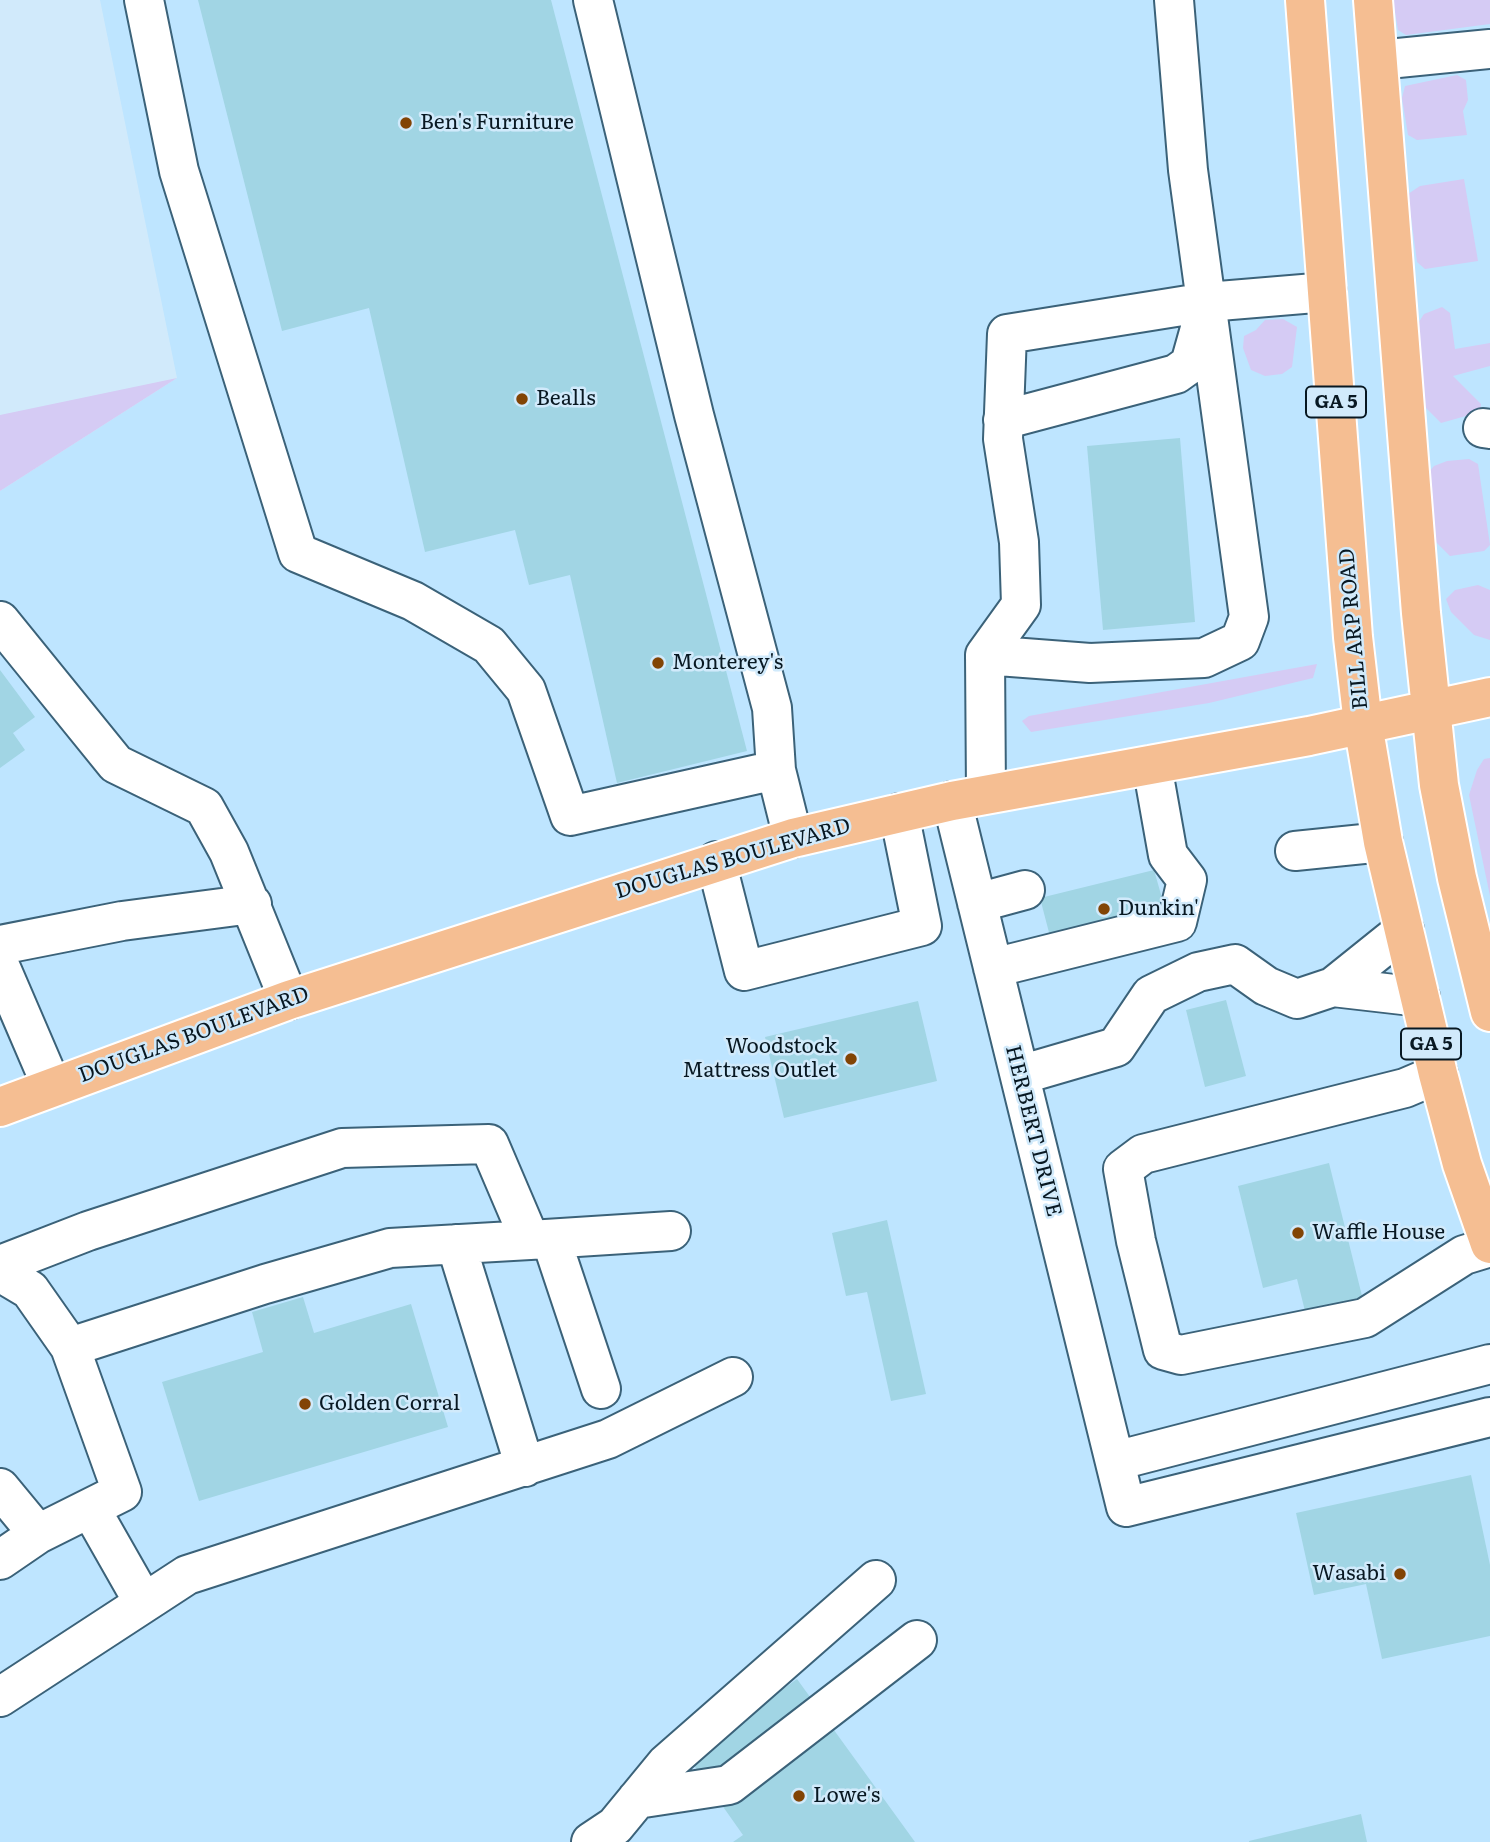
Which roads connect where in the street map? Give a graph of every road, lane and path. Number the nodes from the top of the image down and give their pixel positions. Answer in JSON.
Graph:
{"nodes":[{"id":1,"x":144,"y":0,"type":"edge"},
{"id":2,"x":593,"y":0,"type":"edge"},
{"id":3,"x":1174,"y":0,"type":"edge"},
{"id":4,"x":1305,"y":0,"type":"edge"},
{"id":5,"x":1373,"y":0,"type":"edge"},
{"id":6,"x":1490,"y":49,"type":"edge"},
{"id":7,"x":1378,"y":60,"type":"junction"},
{"id":8,"x":1327,"y":292,"type":"junction"},
{"id":9,"x":1207,"y":302,"type":"junction"},
{"id":10,"x":1003,"y":420,"type":"junction"},
{"id":11,"x":0,"y":621,"type":"edge"},
{"id":12,"x":985,"y":655,"type":"junction"},
{"id":13,"x":1490,"y":697,"type":"edge"},
{"id":14,"x":1431,"y":712,"type":"junction"},
{"id":15,"x":1363,"y":724,"type":"junction"},
{"id":16,"x":1152,"y":765,"type":"junction"},
{"id":17,"x":776,"y":770,"type":"junction"},
{"id":18,"x":969,"y":797,"type":"junction"},
{"id":19,"x":899,"y":813,"type":"junction"},
{"id":20,"x":793,"y":838,"type":"junction"},
{"id":21,"x":1383,"y":842,"type":"junction"},
{"id":22,"x":1295,"y":851,"type":"dead end"},
{"id":23,"x":716,"y":861,"type":"junction"},
{"id":24,"x":1025,"y":890,"type":"dead end"},
{"id":25,"x":977,"y":903,"type":"junction"},
{"id":26,"x":252,"y":904,"type":"junction"},
{"id":27,"x":1404,"y":930,"type":"junction"},
{"id":28,"x":0,"y":945,"type":"edge"},
{"id":29,"x":0,"y":966,"type":"edge"},
{"id":30,"x":993,"y":968,"type":"junction"},
{"id":31,"x":1333,"y":987,"type":"junction"},
{"id":32,"x":1420,"y":997,"type":"junction"},
{"id":33,"x":289,"y":1000,"type":"junction"},
{"id":34,"x":0,"y":1012,"type":"edge"},
{"id":35,"x":1490,"y":1012,"type":"edge"},
{"id":36,"x":1438,"y":1074,"type":"junction"},
{"id":37,"x":1020,"y":1076,"type":"junction"},
{"id":38,"x":17,"y":1099,"type":"edge"},
{"id":39,"x":671,"y":1231,"type":"dead end"},
{"id":40,"x":541,"y":1239,"type":"junction"},
{"id":41,"x":456,"y":1244,"type":"junction"},
{"id":42,"x":1490,"y":1245,"type":"edge"},
{"id":43,"x":0,"y":1265,"type":"edge"},
{"id":44,"x":0,"y":1272,"type":"edge"},
{"id":45,"x":70,"y":1347,"type":"junction"},
{"id":46,"x":1490,"y":1364,"type":"edge"},
{"id":47,"x":733,"y":1377,"type":"dead end"},
{"id":48,"x":601,"y":1389,"type":"dead end"},
{"id":49,"x":1490,"y":1417,"type":"edge"},
{"id":50,"x":1115,"y":1461,"type":"junction"},
{"id":51,"x":524,"y":1467,"type":"junction"},
{"id":52,"x":0,"y":1488,"type":"edge"},
{"id":53,"x":90,"y":1508,"type":"junction"},
{"id":54,"x":38,"y":1534,"type":"junction"},
{"id":55,"x":0,"y":1560,"type":"edge"},
{"id":56,"x":876,"y":1580,"type":"dead end"},
{"id":57,"x":144,"y":1603,"type":"junction"},
{"id":58,"x":917,"y":1640,"type":"dead end"},
{"id":59,"x":0,"y":1698,"type":"edge"},
{"id":60,"x":637,"y":1799,"type":"junction"},
{"id":61,"x":591,"y":1842,"type":"edge"}],
"edges":[{"from":1,"to":17,"type":"street"},
{"from":2,"to":17,"type":"street"},
{"from":3,"to":9,"type":"street"},
{"from":4,"to":8,"type":"main road","name":"BILL ARP ROAD","number":"GA 5"},
{"from":5,"to":7,"type":"main road"},
{"from":6,"to":7,"type":"street"},
{"from":7,"to":14,"type":"main road"},
{"from":8,"to":9,"type":"street"},
{"from":8,"to":15,"type":"main road","name":"BILL ARP ROAD","number":"GA 5"},
{"from":9,"to":10,"type":"street"},
{"from":9,"to":10,"type":"street"},
{"from":9,"to":12,"type":"street"},
{"from":10,"to":12,"type":"street"},
{"from":11,"to":26,"type":"street"},
{"from":12,"to":18,"type":"street","name":"HERBERT DRIVE"},
{"from":13,"to":14,"type":"main road","name":"DOUGLAS BOULEVARD"},
{"from":14,"to":15,"type":"main road","name":"DOUGLAS BOULEVARD"},
{"from":14,"to":35,"type":"main road"},
{"from":15,"to":16,"type":"main road","name":"DOUGLAS BOULEVARD"},
{"from":15,"to":21,"type":"main road","name":"BILL ARP ROAD","number":"GA 5"},
{"from":16,"to":18,"type":"main road","name":"DOUGLAS BOULEVARD"},
{"from":16,"to":30,"type":"street"},
{"from":17,"to":20,"type":"street"},
{"from":18,"to":19,"type":"main road","name":"DOUGLAS BOULEVARD"},
{"from":18,"to":25,"type":"street","name":"HERBERT DRIVE"},
{"from":19,"to":20,"type":"main road","name":"DOUGLAS BOULEVARD"},
{"from":19,"to":23,"type":"street"},
{"from":20,"to":23,"type":"main road","name":"DOUGLAS BOULEVARD"},
{"from":21,"to":22,"type":"street"},
{"from":21,"to":27,"type":"main road","name":"BILL ARP ROAD","number":"GA 5"},
{"from":23,"to":33,"type":"main road","name":"DOUGLAS BOULEVARD"},
{"from":24,"to":25,"type":"street"},
{"from":25,"to":30,"type":"street","name":"HERBERT DRIVE"},
{"from":26,"to":28,"type":"street"},
{"from":26,"to":33,"type":"street"},
{"from":27,"to":31,"type":"street"},
{"from":27,"to":32,"type":"main road","name":"BILL ARP ROAD","number":"GA 5"},
{"from":29,"to":38,"type":"street"},
{"from":30,"to":37,"type":"street","name":"HERBERT DRIVE"},
{"from":31,"to":32,"type":"street"},
{"from":31,"to":37,"type":"street"},
{"from":32,"to":36,"type":"main road","name":"BILL ARP ROAD","number":"GA 5"},
{"from":33,"to":38,"type":"main road","name":"DOUGLAS BOULEVARD"},
{"from":34,"to":38,"type":"street"},
{"from":36,"to":42,"type":"main road","name":"BILL ARP ROAD","number":"GA 5"},
{"from":36,"to":42,"type":"street"},
{"from":37,"to":50,"type":"street","name":"HERBERT DRIVE"},
{"from":39,"to":40,"type":"street"},
{"from":40,"to":41,"type":"street"},
{"from":40,"to":43,"type":"street"},
{"from":40,"to":48,"type":"street"},
{"from":41,"to":45,"type":"street"},
{"from":41,"to":51,"type":"street"},
{"from":44,"to":45,"type":"street"},
{"from":45,"to":53,"type":"street"},
{"from":46,"to":50,"type":"street"},
{"from":47,"to":51,"type":"street"},
{"from":49,"to":50,"type":"street","name":"HERBERT DRIVE"},
{"from":51,"to":57,"type":"street"},
{"from":52,"to":54,"type":"street"},
{"from":53,"to":54,"type":"street"},
{"from":53,"to":57,"type":"street"},
{"from":54,"to":55,"type":"street"},
{"from":56,"to":60,"type":"street"},
{"from":57,"to":59,"type":"street"},
{"from":58,"to":60,"type":"street"},
{"from":60,"to":61,"type":"street"}]}
